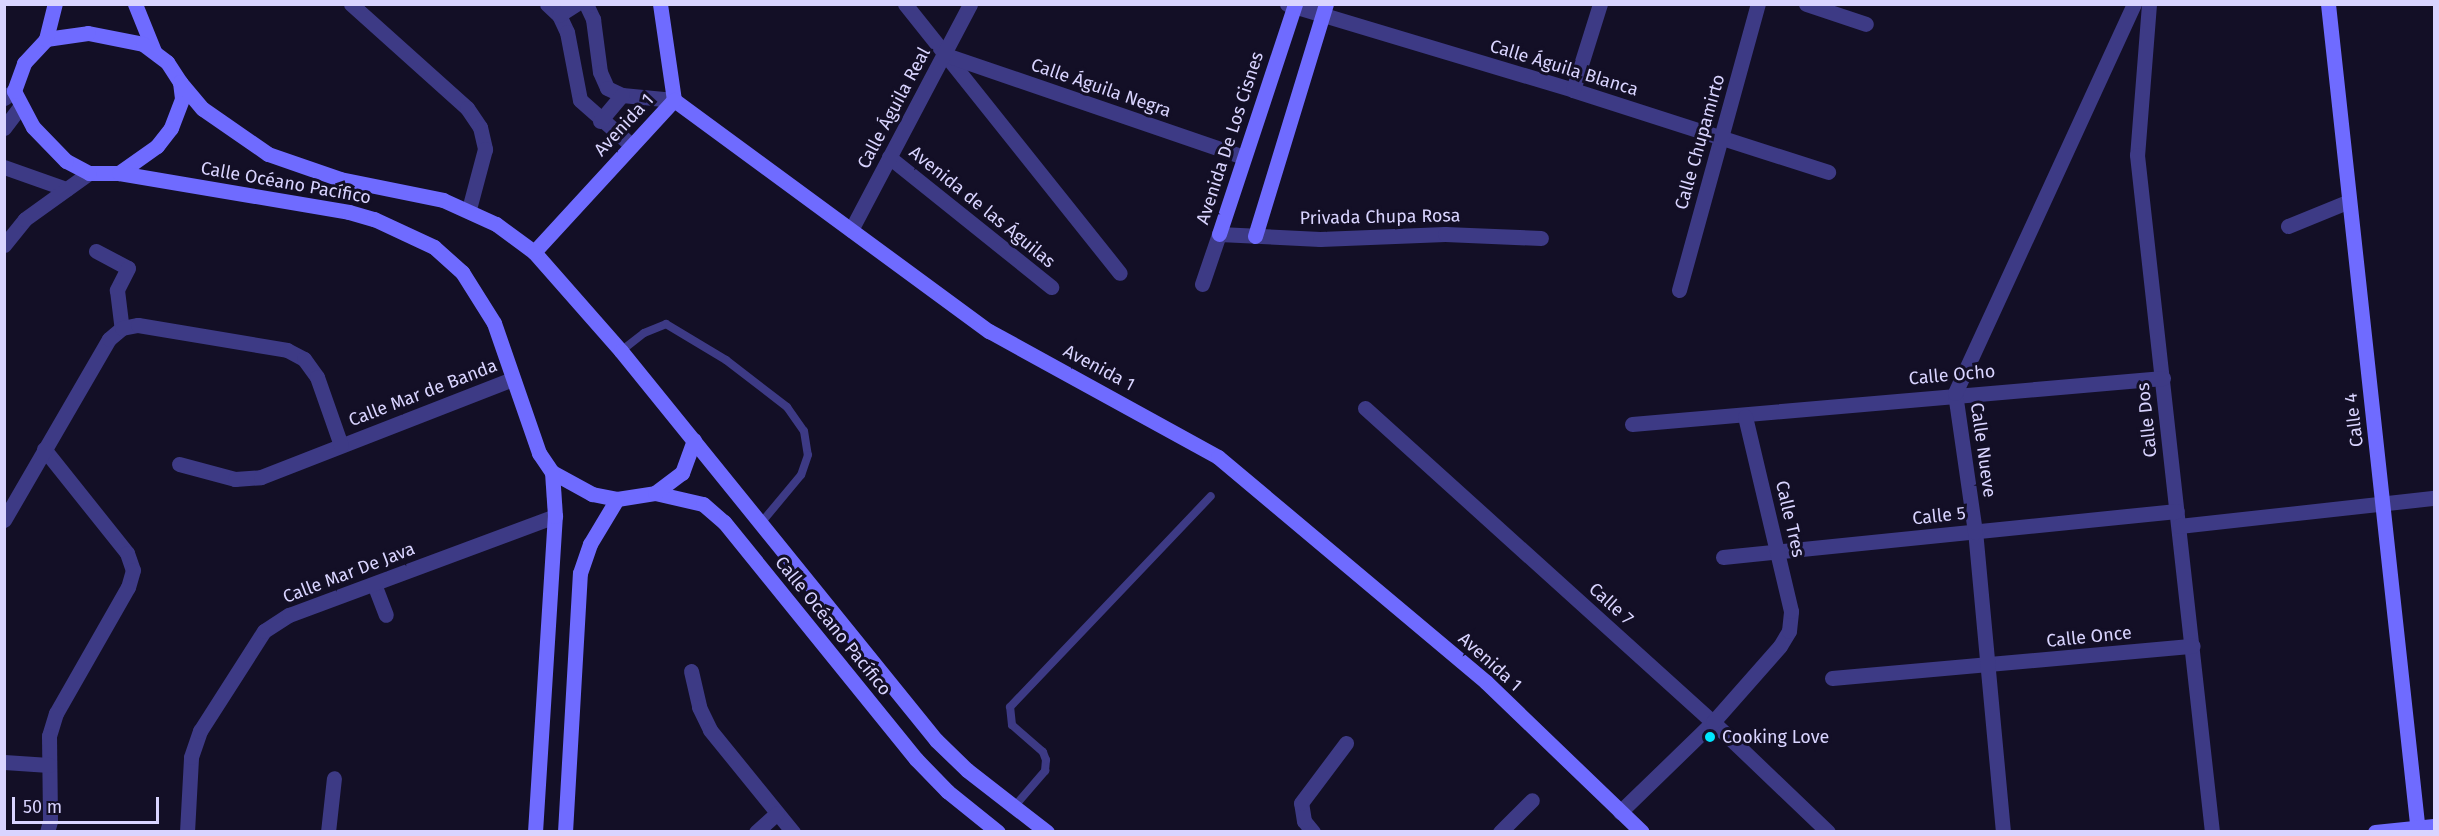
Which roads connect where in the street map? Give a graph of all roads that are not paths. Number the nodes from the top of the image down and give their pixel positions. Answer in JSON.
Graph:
{"nodes":[{"id":1,"x":55,"y":4,"type":"edge"},
{"id":2,"x":135,"y":4,"type":"edge"},
{"id":3,"x":351,"y":4,"type":"edge"},
{"id":4,"x":576,"y":4,"type":"edge"},
{"id":5,"x":586,"y":4,"type":"edge"},
{"id":6,"x":660,"y":4,"type":"edge"},
{"id":7,"x":905,"y":4,"type":"edge"},
{"id":8,"x":970,"y":4,"type":"edge"},
{"id":9,"x":1600,"y":4,"type":"edge"},
{"id":10,"x":1758,"y":4,"type":"edge"},
{"id":11,"x":1806,"y":4,"type":"edge"},
{"id":12,"x":2134,"y":4,"type":"edge"},
{"id":13,"x":2149,"y":4,"type":"edge"},
{"id":14,"x":2328,"y":4,"type":"edge"},
{"id":15,"x":1292,"y":5,"type":"edge"},
{"id":16,"x":553,"y":10,"type":"edge"},
{"id":17,"x":1324,"y":10,"type":"edge"},
{"id":18,"x":1866,"y":24,"type":"dead end"},
{"id":19,"x":46,"y":39,"type":"junction"},
{"id":20,"x":154,"y":51,"type":"junction"},
{"id":21,"x":945,"y":55,"type":"junction"},
{"id":22,"x":180,"y":82,"type":"junction"},
{"id":23,"x":1573,"y":90,"type":"junction"},
{"id":24,"x":10,"y":94,"type":"edge"},
{"id":25,"x":622,"y":95,"type":"junction"},
{"id":26,"x":674,"y":100,"type":"junction"},
{"id":27,"x":20,"y":107,"type":"junction"},
{"id":28,"x":600,"y":121,"type":"junction"},
{"id":29,"x":4,"y":128,"type":"edge"},
{"id":30,"x":1722,"y":138,"type":"junction"},
{"id":31,"x":631,"y":145,"type":"junction"},
{"id":32,"x":889,"y":157,"type":"junction"},
{"id":33,"x":1244,"y":157,"type":"junction"},
{"id":34,"x":4,"y":167,"type":"edge"},
{"id":35,"x":1828,"y":172,"type":"dead end"},
{"id":36,"x":89,"y":173,"type":"junction"},
{"id":37,"x":119,"y":173,"type":"junction"},
{"id":38,"x":66,"y":189,"type":"junction"},
{"id":39,"x":2347,"y":202,"type":"junction"},
{"id":40,"x":469,"y":209,"type":"junction"},
{"id":41,"x":2288,"y":226,"type":"dead end"},
{"id":42,"x":851,"y":230,"type":"junction"},
{"id":43,"x":1219,"y":234,"type":"junction"},
{"id":44,"x":1255,"y":236,"type":"junction"},
{"id":45,"x":1541,"y":238,"type":"dead end"},
{"id":46,"x":4,"y":245,"type":"edge"},
{"id":47,"x":96,"y":251,"type":"dead end"},
{"id":48,"x":534,"y":252,"type":"junction"},
{"id":49,"x":1120,"y":273,"type":"dead end"},
{"id":50,"x":1202,"y":284,"type":"dead end"},
{"id":51,"x":1051,"y":287,"type":"dead end"},
{"id":52,"x":1679,"y":290,"type":"dead end"},
{"id":53,"x":122,"y":328,"type":"junction"},
{"id":54,"x":621,"y":351,"type":"junction"},
{"id":55,"x":2163,"y":378,"type":"junction"},
{"id":56,"x":513,"y":379,"type":"junction"},
{"id":57,"x":1955,"y":393,"type":"junction"},
{"id":58,"x":1365,"y":408,"type":"dead end"},
{"id":59,"x":1745,"y":416,"type":"junction"},
{"id":60,"x":1632,"y":424,"type":"dead end"},
{"id":61,"x":694,"y":440,"type":"junction"},
{"id":62,"x":341,"y":445,"type":"junction"},
{"id":63,"x":44,"y":448,"type":"junction"},
{"id":64,"x":179,"y":464,"type":"dead end"},
{"id":65,"x":552,"y":472,"type":"junction"},
{"id":66,"x":655,"y":493,"type":"junction"},
{"id":67,"x":1211,"y":496,"type":"dead end"},
{"id":68,"x":2434,"y":498,"type":"edge"},
{"id":69,"x":617,"y":499,"type":"junction"},
{"id":70,"x":2384,"y":506,"type":"junction"},
{"id":71,"x":555,"y":516,"type":"junction"},
{"id":72,"x":2178,"y":519,"type":"junction"},
{"id":73,"x":4,"y":520,"type":"edge"},
{"id":74,"x":760,"y":523,"type":"junction"},
{"id":75,"x":1975,"y":532,"type":"junction"},
{"id":76,"x":1778,"y":552,"type":"junction"},
{"id":77,"x":1723,"y":557,"type":"dead end"},
{"id":78,"x":374,"y":584,"type":"junction"},
{"id":79,"x":386,"y":615,"type":"dead end"},
{"id":80,"x":2193,"y":646,"type":"junction"},
{"id":81,"x":1989,"y":667,"type":"junction"},
{"id":82,"x":691,"y":671,"type":"dead end"},
{"id":83,"x":1832,"y":678,"type":"dead end"},
{"id":84,"x":1713,"y":722,"type":"junction"},
{"id":85,"x":1346,"y":743,"type":"dead end"},
{"id":86,"x":4,"y":762,"type":"edge"},
{"id":87,"x":49,"y":765,"type":"junction"},
{"id":88,"x":334,"y":778,"type":"dead end"},
{"id":89,"x":1532,"y":800,"type":"dead end"},
{"id":90,"x":1014,"y":807,"type":"junction"},
{"id":91,"x":1620,"y":812,"type":"junction"},
{"id":92,"x":777,"y":813,"type":"junction"},
{"id":93,"x":2434,"y":826,"type":"edge"},
{"id":94,"x":2418,"y":830,"type":"edge"},
{"id":95,"x":47,"y":831,"type":"edge"},
{"id":96,"x":187,"y":831,"type":"edge"},
{"id":97,"x":328,"y":831,"type":"edge"},
{"id":98,"x":535,"y":831,"type":"edge"},
{"id":99,"x":565,"y":831,"type":"edge"},
{"id":100,"x":756,"y":831,"type":"edge"},
{"id":101,"x":793,"y":831,"type":"edge"},
{"id":102,"x":998,"y":831,"type":"edge"},
{"id":103,"x":1047,"y":831,"type":"edge"},
{"id":104,"x":1313,"y":831,"type":"edge"},
{"id":105,"x":1500,"y":831,"type":"edge"},
{"id":106,"x":1642,"y":831,"type":"edge"},
{"id":107,"x":1828,"y":831,"type":"edge"},
{"id":108,"x":2003,"y":831,"type":"edge"},
{"id":109,"x":2212,"y":831,"type":"edge"},
{"id":110,"x":2376,"y":831,"type":"edge"}],
"edges":[{"from":1,"to":19,"type":"street"},
{"from":2,"to":20,"type":"street"},
{"from":3,"to":40,"type":"street"},
{"from":4,"to":16,"type":"street"},
{"from":5,"to":25,"type":"street"},
{"from":6,"to":26,"type":"street"},
{"from":7,"to":21,"type":"street"},
{"from":8,"to":21,"type":"street","name":"Calle Águila Real"},
{"from":9,"to":23,"type":"street"},
{"from":10,"to":30,"type":"street","name":"Calle Chupamirto"},
{"from":11,"to":18,"type":"street"},
{"from":12,"to":57,"type":"street","name":"Calle Nueve"},
{"from":13,"to":55,"type":"street","name":"Calle Dos"},
{"from":14,"to":39,"type":"street","name":"Calle 4"},
{"from":15,"to":17,"type":"street","name":"Calle Águila Blanca"},
{"from":15,"to":33,"type":"street","name":"Avenida De Los Cisnes"},
{"from":16,"to":28,"type":"street"},
{"from":17,"to":23,"type":"street","name":"Calle Águila Blanca"},
{"from":17,"to":44,"type":"street"},
{"from":19,"to":20,"type":"street"},
{"from":19,"to":24,"type":"street"},
{"from":20,"to":22,"type":"street"},
{"from":21,"to":32,"type":"street","name":"Calle Águila Real"},
{"from":21,"to":33,"type":"street","name":"Calle Águila Negra"},
{"from":21,"to":49,"type":"street"},
{"from":22,"to":37,"type":"street"},
{"from":22,"to":40,"type":"street","name":"Calle Océano Pacífico"},
{"from":23,"to":30,"type":"street","name":"Calle Águila Blanca"},
{"from":24,"to":27,"type":"street"},
{"from":25,"to":26,"type":"street"},
{"from":25,"to":28,"type":"street"},
{"from":26,"to":31,"type":"street","name":"Avenida 1"},
{"from":26,"to":42,"type":"street","name":"Avenida 1"},
{"from":27,"to":29,"type":"street"},
{"from":27,"to":36,"type":"street"},
{"from":28,"to":31,"type":"street"},
{"from":30,"to":35,"type":"street","name":"Calle Águila Blanca"},
{"from":30,"to":52,"type":"street","name":"Calle Chupamirto"},
{"from":31,"to":48,"type":"street","name":"Avenida 1"},
{"from":32,"to":42,"type":"street","name":"Calle Águila Real"},
{"from":32,"to":51,"type":"street","name":"Avenida de las Águilas"},
{"from":33,"to":43,"type":"street","name":"Avenida De Los Cisnes"},
{"from":34,"to":38,"type":"street"},
{"from":36,"to":37,"type":"street"},
{"from":36,"to":38,"type":"street"},
{"from":37,"to":56,"type":"street","name":"Calle Océano Pacífico"},
{"from":38,"to":46,"type":"street"},
{"from":39,"to":41,"type":"street"},
{"from":39,"to":70,"type":"street","name":"Calle 4"},
{"from":40,"to":48,"type":"street","name":"Calle Océano Pacífico"},
{"from":42,"to":91,"type":"street","name":"Avenida 1"},
{"from":43,"to":44,"type":"street","name":"Privada Chupa Rosa"},
{"from":43,"to":50,"type":"street","name":"Avenida De Los Cisnes"},
{"from":44,"to":45,"type":"street","name":"Privada Chupa Rosa"},
{"from":47,"to":53,"type":"street"},
{"from":48,"to":54,"type":"street","name":"Calle Océano Pacífico"},
{"from":53,"to":62,"type":"street","name":"Calle Mar de Banda"},
{"from":53,"to":63,"type":"street"},
{"from":54,"to":61,"type":"street","name":"Calle Océano Pacífico"},
{"from":54,"to":74,"type":"lane"},
{"from":55,"to":57,"type":"street","name":"Calle Ocho"},
{"from":55,"to":72,"type":"street","name":"Calle Dos"},
{"from":56,"to":62,"type":"street","name":"Calle Mar de Banda"},
{"from":56,"to":65,"type":"street","name":"Calle Océano Pacífico"},
{"from":57,"to":59,"type":"street","name":"Calle Ocho"},
{"from":57,"to":75,"type":"street","name":"Calle Nueve"},
{"from":58,"to":84,"type":"street","name":"Calle 7"},
{"from":59,"to":60,"type":"street","name":"Calle Ocho"},
{"from":59,"to":76,"type":"street","name":"Calle Tres"},
{"from":61,"to":66,"type":"street"},
{"from":61,"to":74,"type":"street","name":"Calle Océano Pacífico"},
{"from":62,"to":64,"type":"street"},
{"from":63,"to":73,"type":"street"},
{"from":63,"to":87,"type":"street"},
{"from":65,"to":69,"type":"street","name":"Calle Océano Pacífico"},
{"from":65,"to":71,"type":"street","name":"Calle Océano Pacífico"},
{"from":66,"to":69,"type":"street","name":"Calle Océano Pacífico"},
{"from":66,"to":102,"type":"street","name":"Calle Océano Pacífico"},
{"from":67,"to":90,"type":"lane"},
{"from":68,"to":70,"type":"street"},
{"from":69,"to":99,"type":"street"},
{"from":70,"to":72,"type":"street"},
{"from":70,"to":94,"type":"street","name":"Calle 4"},
{"from":71,"to":78,"type":"street","name":"Calle Mar De Java"},
{"from":71,"to":98,"type":"street","name":"Calle Océano Pacífico"},
{"from":72,"to":75,"type":"street","name":"Calle 5"},
{"from":72,"to":80,"type":"street","name":"Calle Dos"},
{"from":74,"to":90,"type":"street","name":"Calle Océano Pacífico"},
{"from":75,"to":76,"type":"street","name":"Calle 5"},
{"from":75,"to":81,"type":"street","name":"Calle Nueve"},
{"from":76,"to":77,"type":"street","name":"Calle 5"},
{"from":76,"to":84,"type":"street","name":"Calle Tres"},
{"from":78,"to":79,"type":"street"},
{"from":78,"to":96,"type":"street","name":"Calle Mar De Java"},
{"from":80,"to":81,"type":"street","name":"Calle Once"},
{"from":80,"to":109,"type":"street","name":"Calle Dos"},
{"from":81,"to":83,"type":"street","name":"Calle Once"},
{"from":81,"to":108,"type":"street","name":"Calle Nueve"},
{"from":82,"to":92,"type":"street"},
{"from":84,"to":91,"type":"street"},
{"from":84,"to":107,"type":"street","name":"Calle 7"},
{"from":85,"to":104,"type":"street"},
{"from":86,"to":87,"type":"street"},
{"from":87,"to":95,"type":"street"},
{"from":88,"to":97,"type":"street"},
{"from":89,"to":105,"type":"street"},
{"from":90,"to":103,"type":"street","name":"Calle Océano Pacífico"},
{"from":91,"to":106,"type":"street","name":"Avenida 1"},
{"from":92,"to":100,"type":"street"},
{"from":92,"to":101,"type":"street"},
{"from":93,"to":94,"type":"street"},
{"from":94,"to":110,"type":"street"}]}
